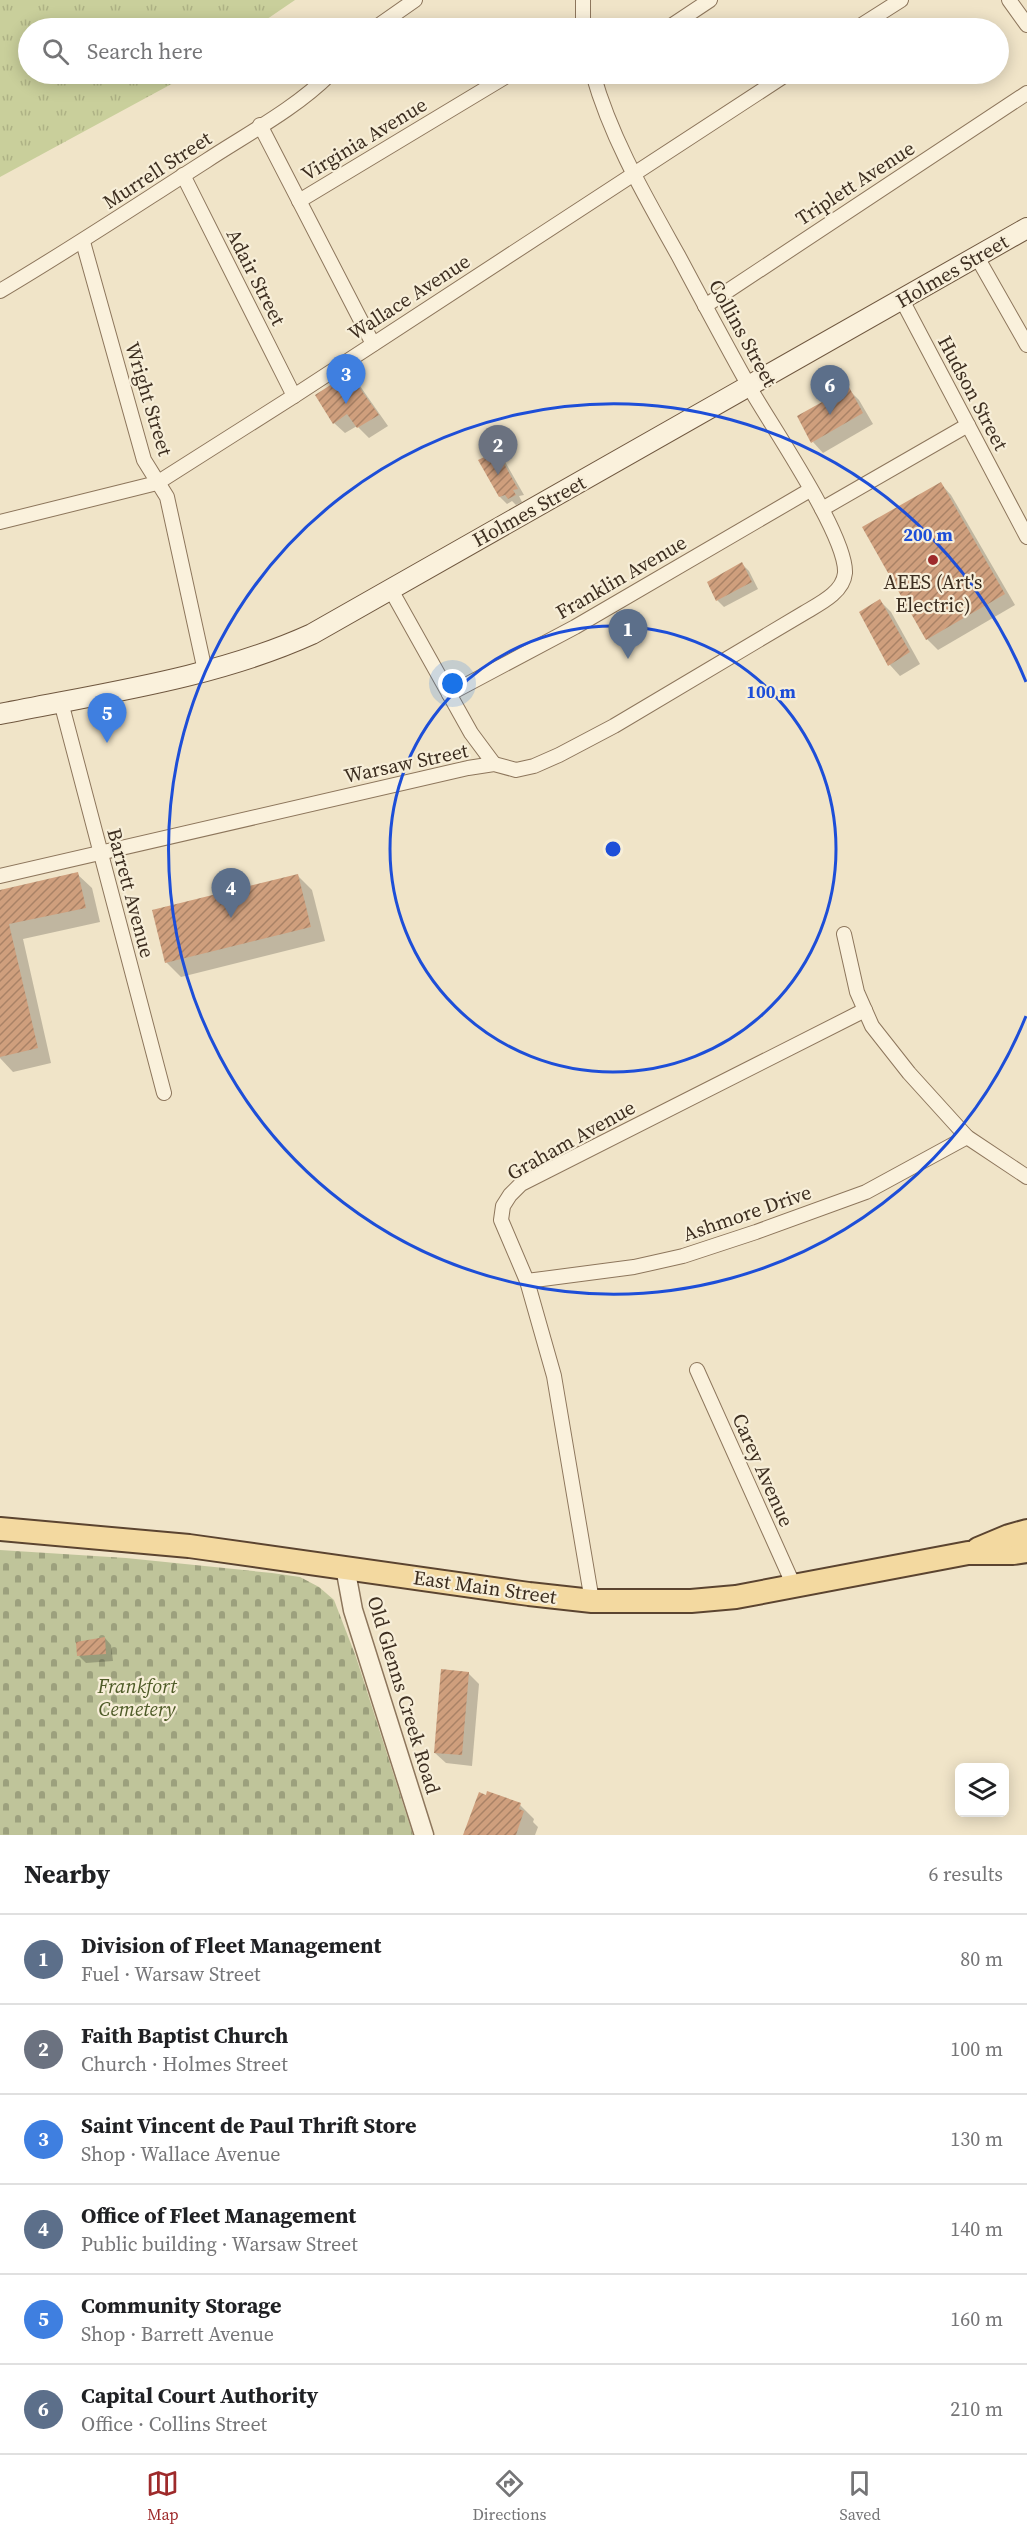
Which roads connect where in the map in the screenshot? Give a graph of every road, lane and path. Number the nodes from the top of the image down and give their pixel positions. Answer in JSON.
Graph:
{"nodes":[{"id":1,"x":415,"y":0,"type":"edge"},
{"id":2,"x":583,"y":0,"type":"edge"},
{"id":3,"x":710,"y":0,"type":"edge"},
{"id":4,"x":901,"y":0,"type":"edge"},
{"id":5,"x":1009,"y":0,"type":"edge"},
{"id":6,"x":389,"y":18,"type":"edge"},
{"id":7,"x":583,"y":18,"type":"edge"},
{"id":8,"x":683,"y":18,"type":"edge"},
{"id":9,"x":872,"y":18,"type":"edge"},
{"id":10,"x":1027,"y":26,"type":"edge"},
{"id":11,"x":318,"y":84,"type":"edge"},
{"id":12,"x":493,"y":84,"type":"edge"},
{"id":13,"x":599,"y":84,"type":"edge"},
{"id":14,"x":771,"y":84,"type":"edge"},
{"id":15,"x":1027,"y":93,"type":"edge"},
{"id":16,"x":260,"y":126,"type":"junction"},
{"id":17,"x":633,"y":173,"type":"junction"},
{"id":18,"x":183,"y":175,"type":"junction"},
{"id":19,"x":299,"y":201,"type":"junction"},
{"id":20,"x":1027,"y":228,"type":"edge"},
{"id":21,"x":83,"y":242,"type":"junction"},
{"id":22,"x":977,"y":257,"type":"junction"},
{"id":23,"x":0,"y":291,"type":"edge"},
{"id":24,"x":902,"y":300,"type":"junction"},
{"id":25,"x":705,"y":306,"type":"junction"},
{"id":26,"x":373,"y":344,"type":"junction"},
{"id":27,"x":1027,"y":345,"type":"edge"},
{"id":28,"x":750,"y":387,"type":"junction"},
{"id":29,"x":294,"y":396,"type":"junction"},
{"id":30,"x":968,"y":425,"type":"junction"},
{"id":31,"x":157,"y":483,"type":"junction"},
{"id":32,"x":810,"y":490,"type":"junction"},
{"id":33,"x":822,"y":509,"type":"junction"},
{"id":34,"x":0,"y":522,"type":"edge"},
{"id":35,"x":1027,"y":537,"type":"edge"},
{"id":36,"x":391,"y":590,"type":"junction"},
{"id":37,"x":204,"y":671,"type":"junction"},
{"id":38,"x":449,"y":694,"type":"junction"},
{"id":39,"x":61,"y":702,"type":"junction"},
{"id":40,"x":0,"y":714,"type":"edge"},
{"id":41,"x":494,"y":764,"type":"junction"},
{"id":42,"x":100,"y":854,"type":"junction"},
{"id":43,"x":0,"y":876,"type":"edge"},
{"id":44,"x":844,"y":934,"type":"dead end"},
{"id":45,"x":865,"y":1010,"type":"junction"},
{"id":46,"x":164,"y":1093,"type":"dead end"},
{"id":47,"x":967,"y":1137,"type":"junction"},
{"id":48,"x":1027,"y":1177,"type":"edge"},
{"id":49,"x":526,"y":1281,"type":"junction"},
{"id":50,"x":697,"y":1370,"type":"dead end"},
{"id":51,"x":0,"y":1529,"type":"edge"},
{"id":52,"x":1027,"y":1531,"type":"edge"},
{"id":53,"x":1027,"y":1551,"type":"edge"},
{"id":54,"x":968,"y":1553,"type":"junction"},
{"id":55,"x":345,"y":1567,"type":"junction"},
{"id":56,"x":794,"y":1586,"type":"junction"},
{"id":57,"x":592,"y":1601,"type":"junction"},
{"id":58,"x":424,"y":1835,"type":"edge"}],
"edges":[{"from":1,"to":6,"type":"street"},
{"from":2,"to":7,"type":"street"},
{"from":3,"to":8,"type":"street"},
{"from":4,"to":9,"type":"street"},
{"from":5,"to":10,"type":"street"},
{"from":11,"to":16,"type":"street","name":"Murrell Street"},
{"from":12,"to":19,"type":"street","name":"Virginia Avenue"},
{"from":13,"to":17,"type":"street","name":"Collins Street"},
{"from":14,"to":17,"type":"street","name":"Wallace Avenue"},
{"from":15,"to":25,"type":"street","name":"Triplett Avenue"},
{"from":16,"to":18,"type":"street","name":"Murrell Street"},
{"from":16,"to":19,"type":"street"},
{"from":17,"to":25,"type":"street","name":"Collins Street"},
{"from":17,"to":26,"type":"street","name":"Wallace Avenue"},
{"from":18,"to":21,"type":"street","name":"Murrell Street"},
{"from":18,"to":29,"type":"street","name":"Adair Street"},
{"from":19,"to":26,"type":"street"},
{"from":20,"to":22,"type":"main road","name":"Holmes Street"},
{"from":21,"to":23,"type":"street","name":"Murrell Street"},
{"from":21,"to":31,"type":"street","name":"Wright Street"},
{"from":22,"to":24,"type":"main road","name":"Holmes Street"},
{"from":22,"to":27,"type":"street"},
{"from":24,"to":28,"type":"main road","name":"Holmes Street"},
{"from":24,"to":30,"type":"street","name":"Hudson Street"},
{"from":25,"to":28,"type":"street","name":"Collins Street"},
{"from":26,"to":29,"type":"street","name":"Wallace Avenue"},
{"from":28,"to":32,"type":"street","name":"Collins Street"},
{"from":28,"to":36,"type":"main road","name":"Holmes Street"},
{"from":29,"to":31,"type":"street","name":"Wallace Avenue"},
{"from":30,"to":33,"type":"street"},
{"from":30,"to":35,"type":"street","name":"Hudson Street"},
{"from":31,"to":34,"type":"street","name":"Wallace Avenue"},
{"from":31,"to":37,"type":"street","name":"Wright Street"},
{"from":32,"to":33,"type":"street","name":"Collins Street"},
{"from":32,"to":38,"type":"street","name":"Franklin Avenue"},
{"from":33,"to":41,"type":"street","name":"Warsaw Street"},
{"from":36,"to":37,"type":"main road","name":"Holmes Street"},
{"from":36,"to":38,"type":"street"},
{"from":37,"to":39,"type":"main road","name":"Holmes Street"},
{"from":38,"to":41,"type":"street"},
{"from":39,"to":40,"type":"main road","name":"Holmes Street"},
{"from":39,"to":42,"type":"street","name":"Barrett Avenue"},
{"from":41,"to":42,"type":"street","name":"Warsaw Street"},
{"from":42,"to":43,"type":"street","name":"Warsaw Street"},
{"from":42,"to":46,"type":"street","name":"Barrett Avenue"},
{"from":44,"to":45,"type":"street"},
{"from":45,"to":47,"type":"street"},
{"from":45,"to":49,"type":"street","name":"Graham Avenue"},
{"from":47,"to":48,"type":"street"},
{"from":47,"to":49,"type":"street","name":"Ashmore Drive"},
{"from":49,"to":57,"type":"street","name":"Graham Avenue"},
{"from":50,"to":56,"type":"street","name":"Carey Avenue"},
{"from":51,"to":55,"type":"main road","name":"East Main Street"},
{"from":52,"to":54,"type":"main road","name":"East Main Street"},
{"from":53,"to":54,"type":"main road","name":"East Main Street"},
{"from":54,"to":56,"type":"main road","name":"East Main Street"},
{"from":55,"to":57,"type":"main road","name":"East Main Street"},
{"from":55,"to":58,"type":"street","name":"Old Glenns Creek Road"},
{"from":56,"to":57,"type":"main road","name":"East Main Street"}]}
